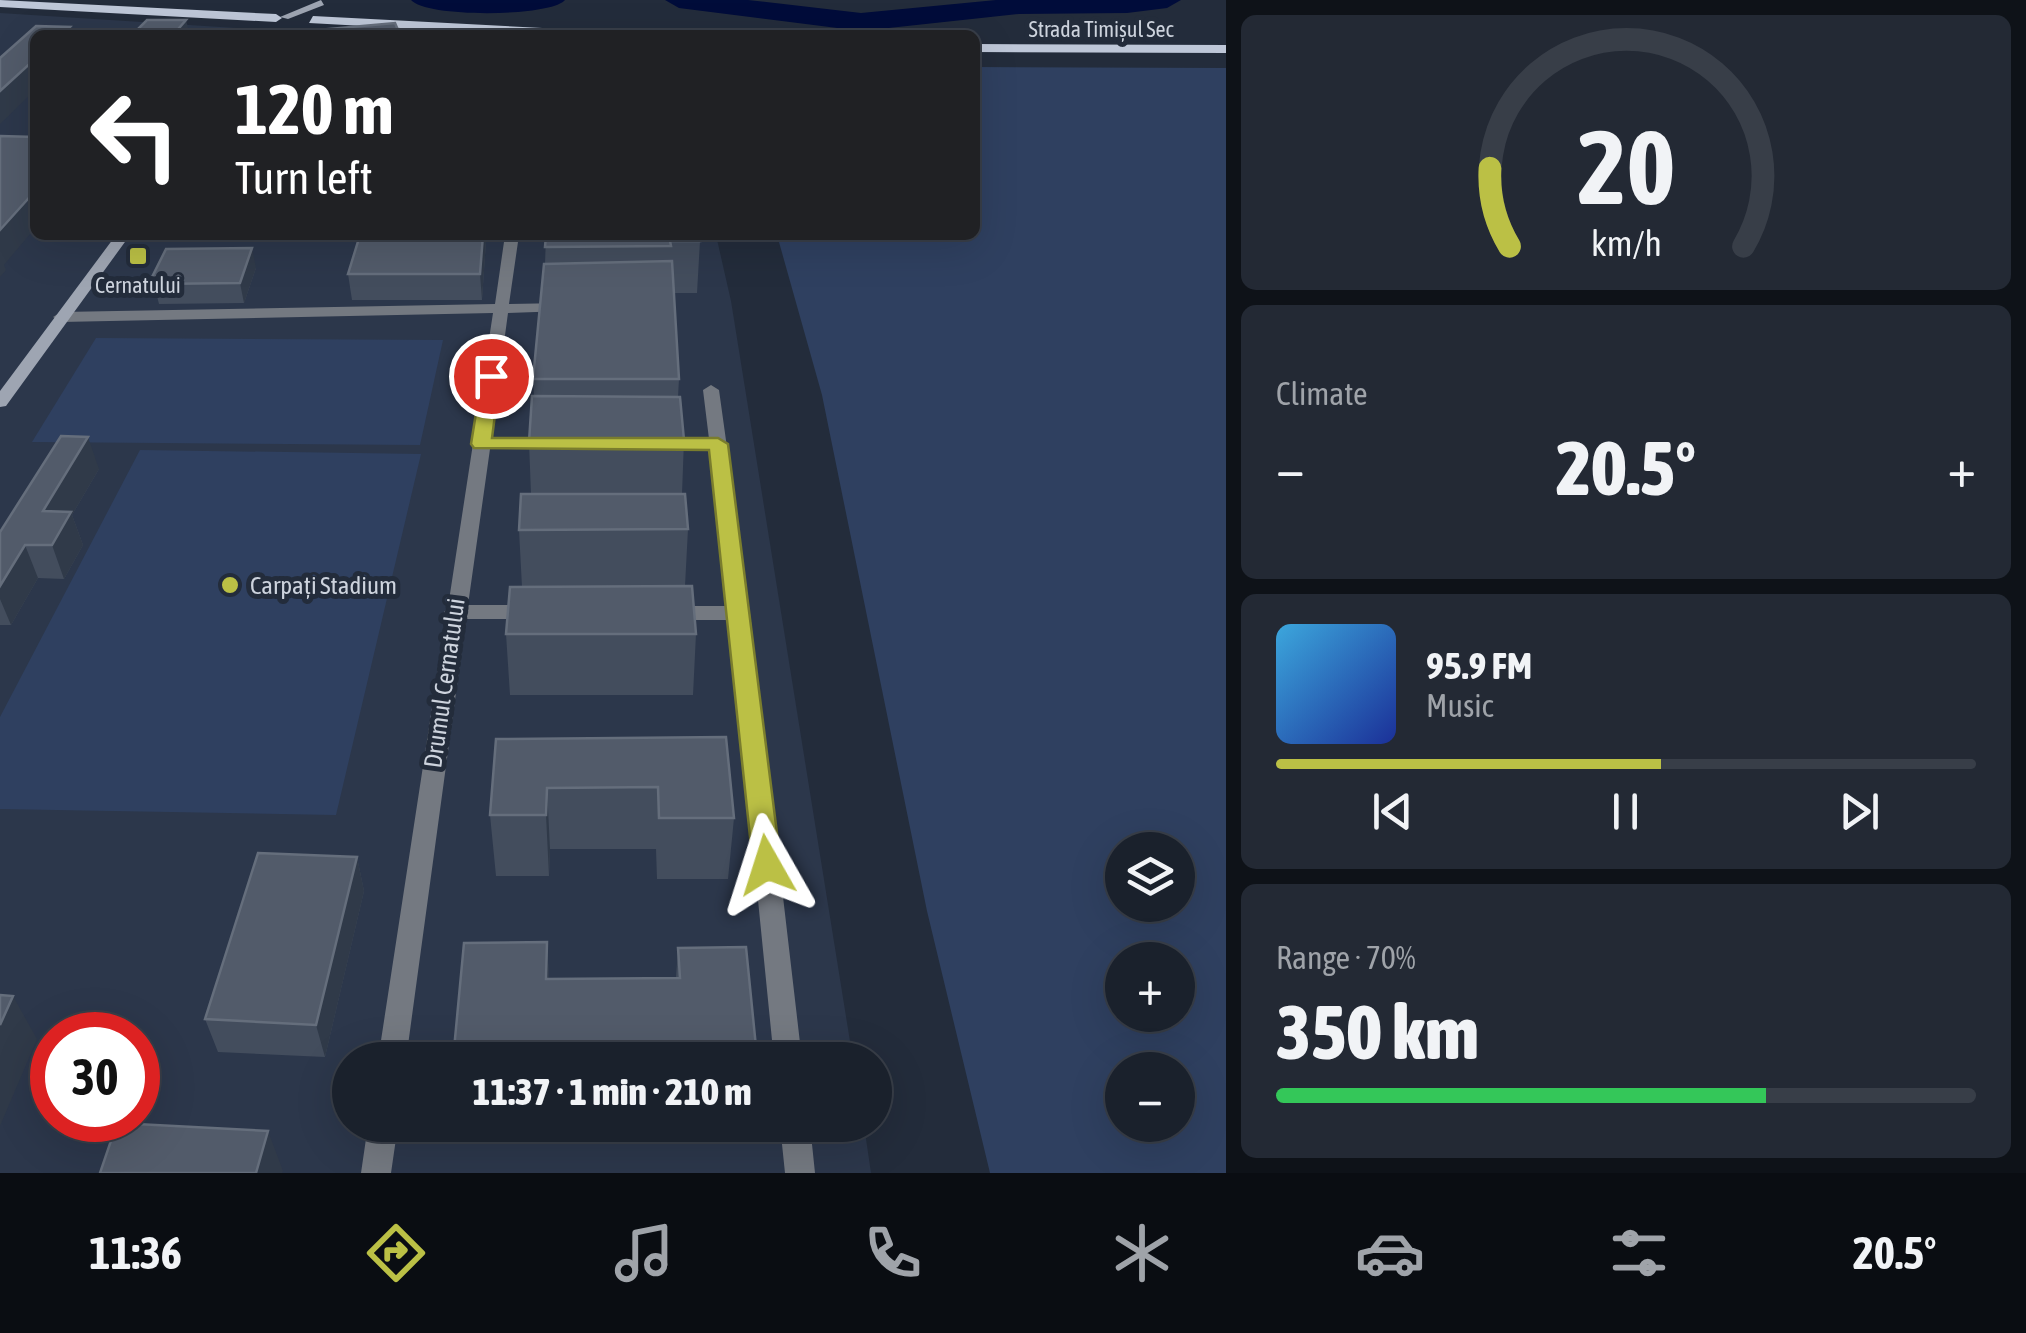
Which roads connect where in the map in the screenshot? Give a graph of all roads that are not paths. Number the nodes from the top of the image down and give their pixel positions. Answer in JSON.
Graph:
{"nodes":[{"id":1,"x":322,"y":1,"type":"edge"},
{"id":2,"x":0,"y":2,"type":"edge"},
{"id":3,"x":129,"y":12,"type":"junction"},
{"id":4,"x":280,"y":17,"type":"junction"},
{"id":5,"x":311,"y":20,"type":"junction"},
{"id":6,"x":236,"y":30,"type":"edge"},
{"id":7,"x":249,"y":30,"type":"edge"},
{"id":8,"x":313,"y":30,"type":"edge"},
{"id":9,"x":504,"y":30,"type":"edge"},
{"id":10,"x":980,"y":48,"type":"edge"},
{"id":11,"x":1226,"y":49,"type":"edge"},
{"id":12,"x":119,"y":240,"type":"edge"},
{"id":13,"x":511,"y":240,"type":"edge"},
{"id":14,"x":579,"y":307,"type":"edge"},
{"id":15,"x":501,"y":308,"type":"junction"},
{"id":16,"x":61,"y":317,"type":"junction"},
{"id":17,"x":711,"y":390,"type":"dead end"},
{"id":18,"x":0,"y":402,"type":"edge"},
{"id":19,"x":481,"y":444,"type":"junction"},
{"id":20,"x":580,"y":444,"type":"edge"},
{"id":21,"x":639,"y":444,"type":"edge"},
{"id":22,"x":718,"y":444,"type":"junction"},
{"id":23,"x":454,"y":612,"type":"junction"},
{"id":24,"x":549,"y":612,"type":"edge"},
{"id":25,"x":644,"y":613,"type":"edge"},
{"id":26,"x":740,"y":613,"type":"junction"},
{"id":27,"x":394,"y":1042,"type":"edge"},
{"id":28,"x":786,"y":1042,"type":"edge"},
{"id":29,"x":381,"y":1142,"type":"edge"},
{"id":30,"x":797,"y":1142,"type":"edge"},
{"id":31,"x":376,"y":1173,"type":"edge"},
{"id":32,"x":800,"y":1173,"type":"edge"}],
"edges":[{"from":1,"to":4,"type":"main road"},
{"from":1,"to":5,"type":"main road"},
{"from":2,"to":3,"type":"main road"},
{"from":3,"to":4,"type":"main road"},
{"from":3,"to":6,"type":"main road"},
{"from":4,"to":5,"type":"main road"},
{"from":4,"to":7,"type":"main road"},
{"from":5,"to":8,"type":"main road"},
{"from":5,"to":9,"type":"main road"},
{"from":10,"to":11,"type":"main road","name":"Strada Timișul Sec"},
{"from":12,"to":16,"type":"main road"},
{"from":13,"to":15,"type":"street","name":"Drumul Cernatului"},
{"from":14,"to":15,"type":"street"},
{"from":15,"to":16,"type":"street"},
{"from":15,"to":19,"type":"street","name":"Drumul Cernatului"},
{"from":16,"to":18,"type":"main road"},
{"from":17,"to":22,"type":"street"},
{"from":19,"to":20,"type":"street"},
{"from":19,"to":23,"type":"street","name":"Drumul Cernatului"},
{"from":21,"to":22,"type":"street"},
{"from":22,"to":26,"type":"street"},
{"from":23,"to":24,"type":"street"},
{"from":23,"to":27,"type":"street","name":"Drumul Cernatului"},
{"from":25,"to":26,"type":"street"},
{"from":26,"to":28,"type":"street"},
{"from":29,"to":31,"type":"street"},
{"from":30,"to":32,"type":"street"}]}
